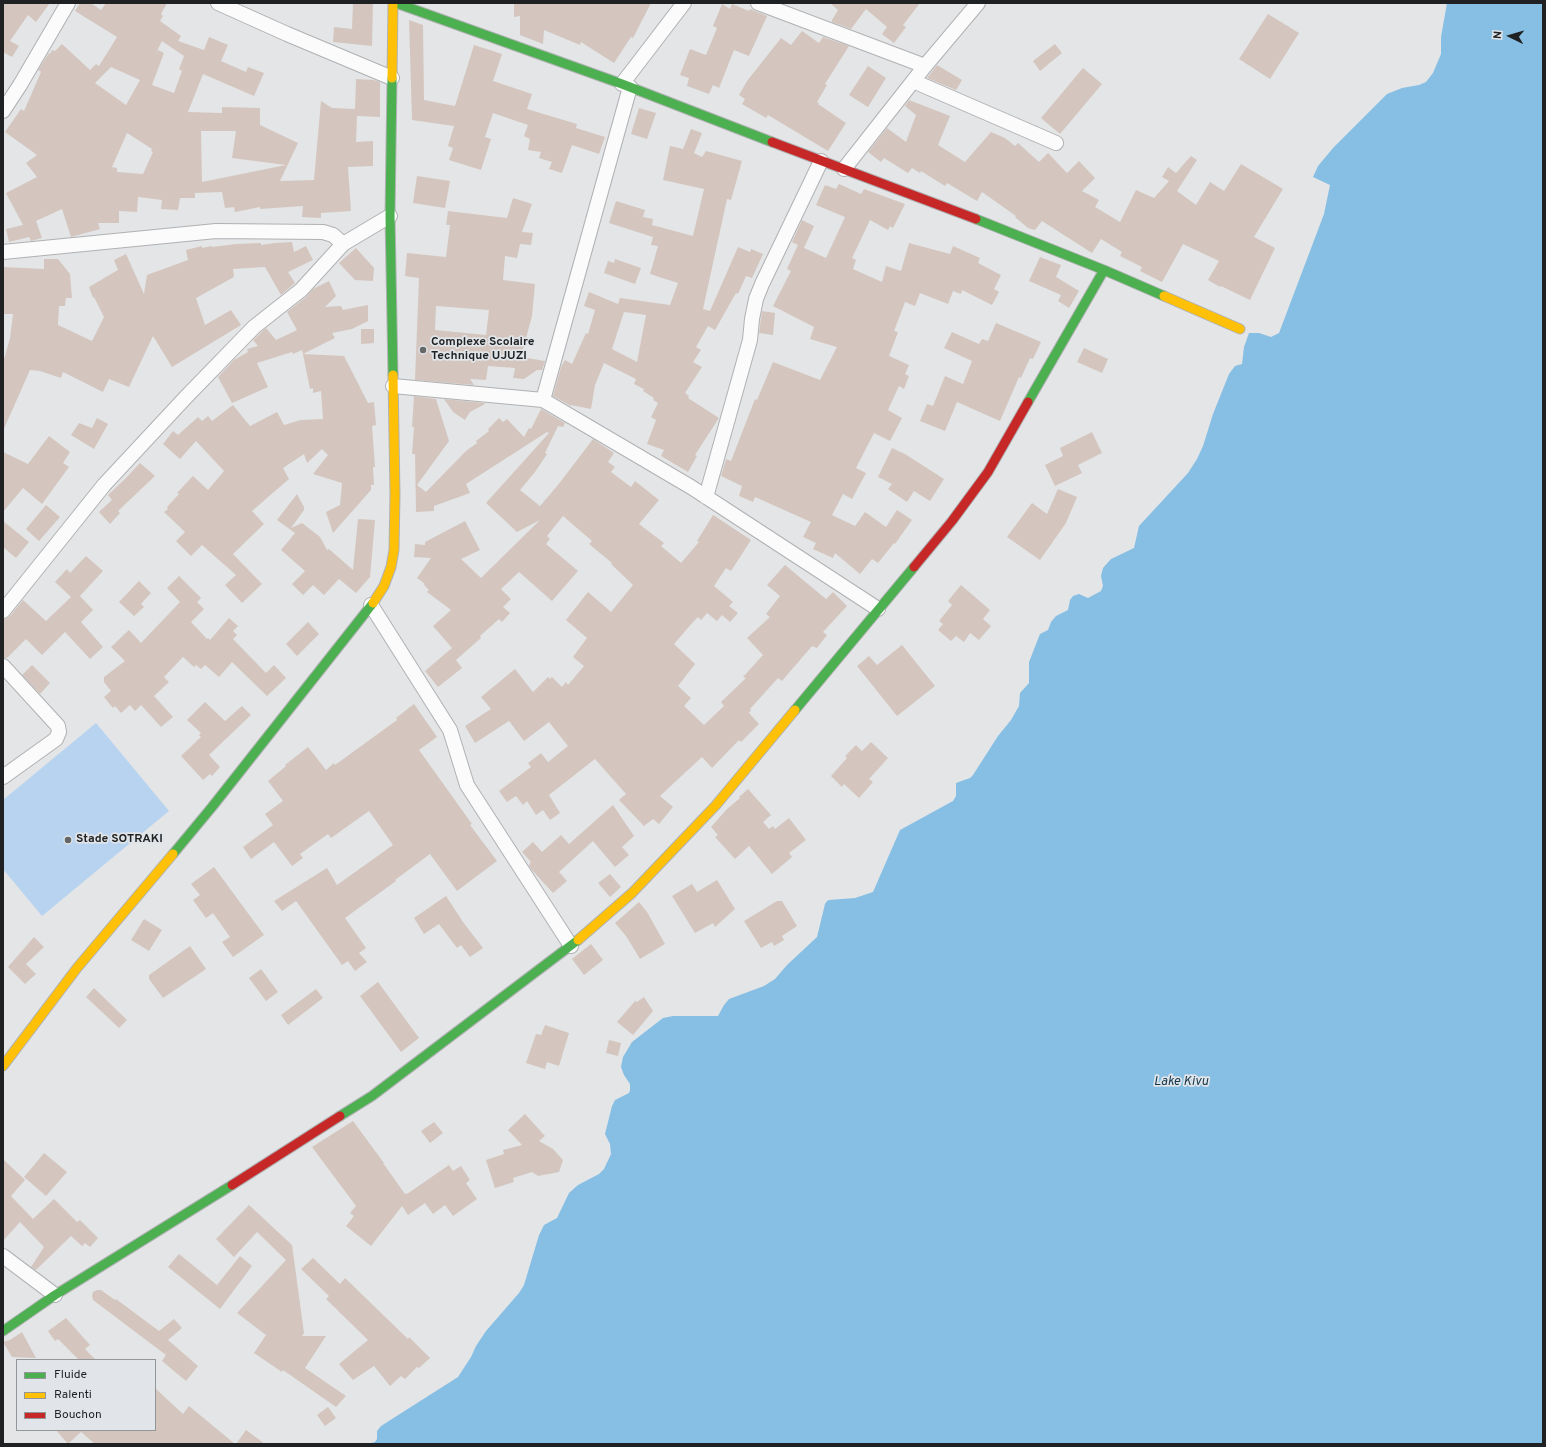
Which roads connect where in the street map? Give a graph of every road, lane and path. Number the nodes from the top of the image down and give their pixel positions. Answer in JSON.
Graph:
{"nodes":[{"id":1,"x":68,"y":3,"type":"edge"},
{"id":2,"x":218,"y":3,"type":"edge"},
{"id":3,"x":394,"y":3,"type":"edge"},
{"id":4,"x":684,"y":3,"type":"edge"},
{"id":5,"x":758,"y":3,"type":"edge"},
{"id":6,"x":978,"y":3,"type":"edge"},
{"id":7,"x":925,"y":66,"type":"junction"},
{"id":8,"x":392,"y":78,"type":"junction"},
{"id":9,"x":913,"y":81,"type":"junction"},
{"id":10,"x":626,"y":85,"type":"junction"},
{"id":11,"x":3,"y":111,"type":"edge"},
{"id":12,"x":1056,"y":143,"type":"dead end"},
{"id":13,"x":821,"y":161,"type":"junction"},
{"id":14,"x":844,"y":169,"type":"junction"},
{"id":15,"x":390,"y":216,"type":"junction"},
{"id":16,"x":343,"y":244,"type":"junction"},
{"id":17,"x":3,"y":252,"type":"edge"},
{"id":18,"x":1104,"y":270,"type":"junction"},
{"id":19,"x":1240,"y":329,"type":"dead end"},
{"id":20,"x":393,"y":386,"type":"junction"},
{"id":21,"x":543,"y":400,"type":"junction"},
{"id":22,"x":706,"y":497,"type":"junction"},
{"id":23,"x":371,"y":605,"type":"junction"},
{"id":24,"x":878,"y":609,"type":"junction"},
{"id":25,"x":3,"y":611,"type":"edge"},
{"id":26,"x":3,"y":666,"type":"edge"},
{"id":27,"x":3,"y":778,"type":"edge"},
{"id":28,"x":571,"y":946,"type":"junction"},
{"id":29,"x":3,"y":1066,"type":"edge"},
{"id":30,"x":3,"y":1256,"type":"edge"},
{"id":31,"x":55,"y":1295,"type":"junction"},
{"id":32,"x":3,"y":1331,"type":"edge"}],
"edges":[{"from":1,"to":11,"type":"street"},
{"from":2,"to":8,"type":"street"},
{"from":3,"to":8,"type":"street"},
{"from":3,"to":10,"type":"street"},
{"from":4,"to":10,"type":"street"},
{"from":5,"to":7,"type":"street"},
{"from":6,"to":7,"type":"street"},
{"from":7,"to":9,"type":"street"},
{"from":8,"to":15,"type":"street"},
{"from":9,"to":12,"type":"street"},
{"from":9,"to":14,"type":"street"},
{"from":10,"to":13,"type":"street"},
{"from":10,"to":21,"type":"street"},
{"from":13,"to":14,"type":"street"},
{"from":13,"to":22,"type":"street"},
{"from":14,"to":18,"type":"street"},
{"from":15,"to":16,"type":"street"},
{"from":15,"to":20,"type":"street"},
{"from":16,"to":17,"type":"street"},
{"from":16,"to":25,"type":"street"},
{"from":18,"to":19,"type":"street"},
{"from":18,"to":24,"type":"street"},
{"from":20,"to":21,"type":"street"},
{"from":20,"to":23,"type":"street"},
{"from":21,"to":22,"type":"street"},
{"from":22,"to":24,"type":"street"},
{"from":23,"to":28,"type":"street"},
{"from":23,"to":29,"type":"street"},
{"from":24,"to":28,"type":"street"},
{"from":26,"to":27,"type":"street"},
{"from":28,"to":31,"type":"street"},
{"from":30,"to":31,"type":"street"},
{"from":31,"to":32,"type":"street"}]}
